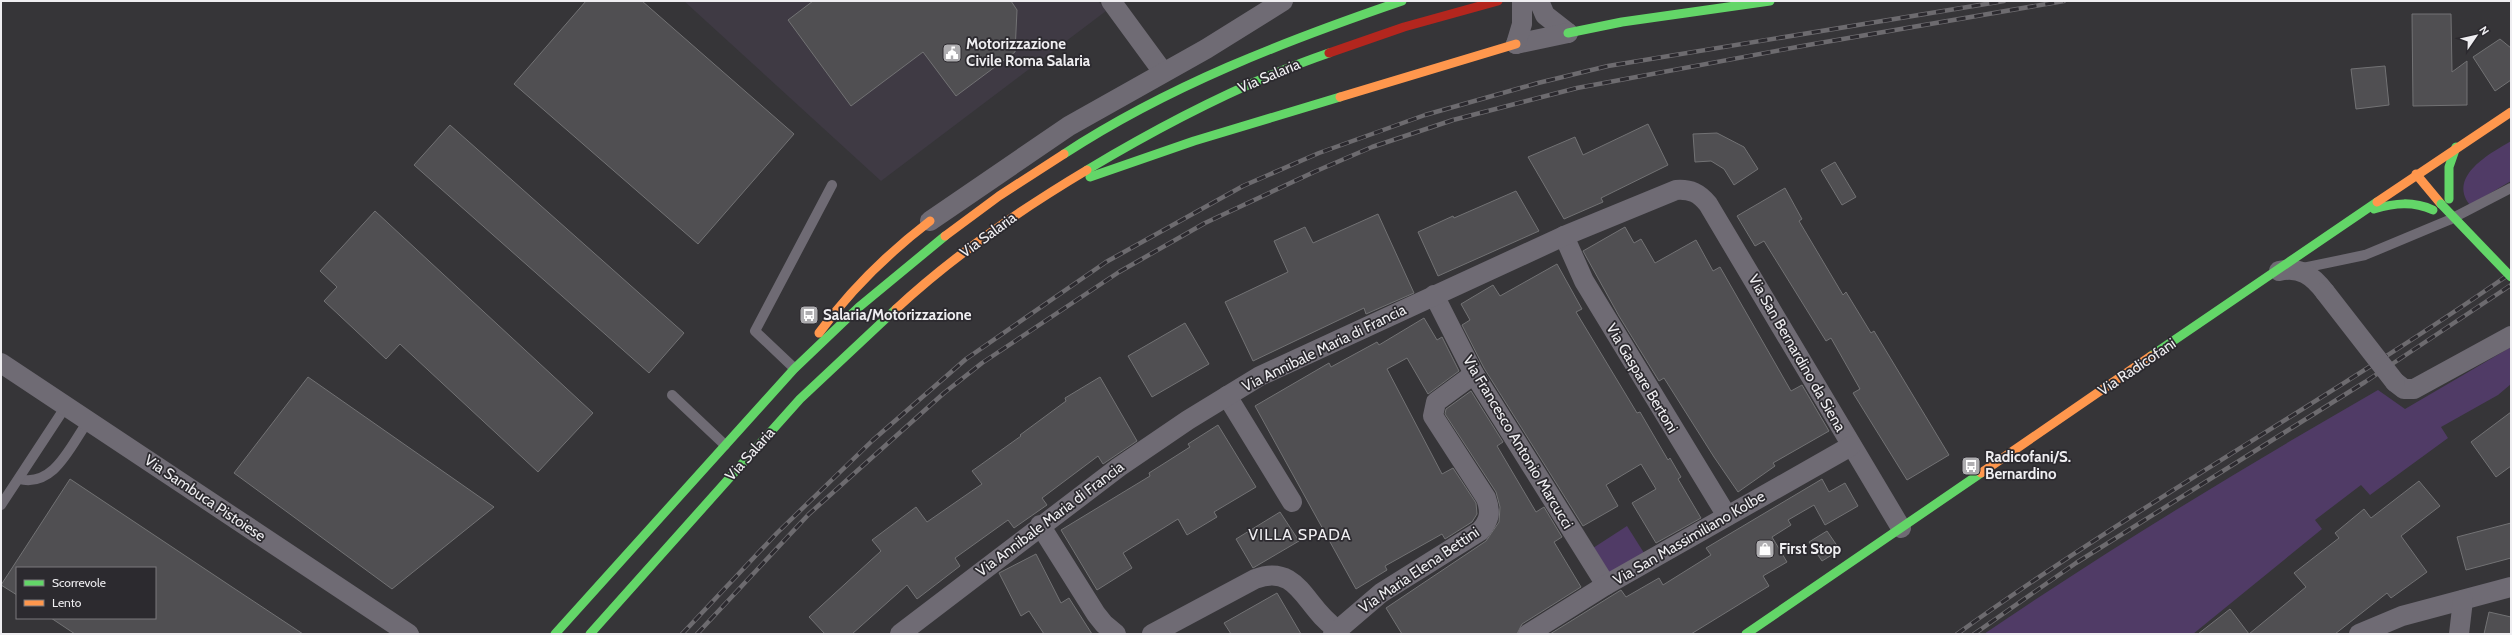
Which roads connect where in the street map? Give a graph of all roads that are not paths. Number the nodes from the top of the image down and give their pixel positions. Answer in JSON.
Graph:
{"nodes":[{"id":1,"x":1111,"y":1,"type":"edge"},
{"id":2,"x":1283,"y":1,"type":"edge"},
{"id":3,"x":1402,"y":1,"type":"edge"},
{"id":4,"x":1498,"y":1,"type":"edge"},
{"id":5,"x":1770,"y":1,"type":"edge"},
{"id":6,"x":1531,"y":6,"type":"edge"},
{"id":7,"x":1568,"y":33,"type":"junction"},
{"id":8,"x":1516,"y":44,"type":"junction"},
{"id":9,"x":1163,"y":72,"type":"junction"},
{"id":10,"x":2511,"y":112,"type":"edge"},
{"id":11,"x":2456,"y":147,"type":"junction"},
{"id":12,"x":2416,"y":174,"type":"junction"},
{"id":13,"x":832,"y":185,"type":"dead end"},
{"id":14,"x":2511,"y":188,"type":"edge"},
{"id":15,"x":1684,"y":189,"type":"joint"},
{"id":16,"x":1046,"y":194,"type":"junction"},
{"id":17,"x":2441,"y":204,"type":"junction"},
{"id":18,"x":2362,"y":213,"type":"junction"},
{"id":19,"x":930,"y":221,"type":"joint"},
{"id":20,"x":2455,"y":221,"type":"junction"},
{"id":21,"x":1564,"y":236,"type":"junction"},
{"id":22,"x":2288,"y":270,"type":"junction"},
{"id":23,"x":2511,"y":277,"type":"edge"},
{"id":24,"x":1434,"y":295,"type":"junction"},
{"id":25,"x":2511,"y":336,"type":"edge"},
{"id":26,"x":1,"y":363,"type":"edge"},
{"id":27,"x":794,"y":368,"type":"junction"},
{"id":28,"x":1474,"y":374,"type":"junction"},
{"id":29,"x":672,"y":395,"type":"dead end"},
{"id":30,"x":1227,"y":396,"type":"junction"},
{"id":31,"x":66,"y":406,"type":"junction"},
{"id":32,"x":89,"y":420,"type":"junction"},
{"id":33,"x":725,"y":445,"type":"junction"},
{"id":34,"x":1851,"y":446,"type":"junction"},
{"id":35,"x":19,"y":479,"type":"junction"},
{"id":36,"x":1292,"y":502,"type":"dead end"},
{"id":37,"x":1,"y":505,"type":"edge"},
{"id":38,"x":1727,"y":516,"type":"junction"},
{"id":39,"x":1040,"y":525,"type":"junction"},
{"id":40,"x":1901,"y":528,"type":"junction"},
{"id":41,"x":1606,"y":586,"type":"junction"},
{"id":42,"x":2511,"y":587,"type":"edge"},
{"id":43,"x":2464,"y":600,"type":"junction"},
{"id":44,"x":1335,"y":632,"type":"edge"},
{"id":45,"x":409,"y":634,"type":"edge"},
{"id":46,"x":555,"y":634,"type":"edge"},
{"id":47,"x":590,"y":634,"type":"edge"},
{"id":48,"x":900,"y":634,"type":"edge"},
{"id":49,"x":1116,"y":634,"type":"edge"},
{"id":50,"x":1152,"y":634,"type":"edge"},
{"id":51,"x":1528,"y":634,"type":"edge"},
{"id":52,"x":1746,"y":634,"type":"edge"},
{"id":53,"x":2359,"y":634,"type":"edge"},
{"id":54,"x":2459,"y":634,"type":"edge"}],
"edges":[{"from":1,"to":9,"type":"street"},
{"from":2,"to":9,"type":"street"},
{"from":3,"to":27,"type":"main road","name":"Via Salaria"},
{"from":4,"to":16,"type":"main road","name":"Via Salaria"},
{"from":5,"to":7,"type":"main road"},
{"from":6,"to":7,"type":"street"},
{"from":6,"to":8,"type":"street"},
{"from":7,"to":8,"type":"street"},
{"from":8,"to":16,"type":"main road"},
{"from":9,"to":19,"type":"street"},
{"from":10,"to":11,"type":"main road","name":"Via Radicofani"},
{"from":11,"to":12,"type":"main road","name":"Via Radicofani"},
{"from":11,"to":17,"type":"main road"},
{"from":12,"to":17,"type":"main road"},
{"from":12,"to":18,"type":"main road","name":"Via Radicofani"},
{"from":13,"to":27,"type":"lane"},
{"from":14,"to":22,"type":"lane"},
{"from":15,"to":21,"type":"street","name":"Via Annibale Maria di Francia"},
{"from":15,"to":34,"type":"street","name":"Via San Bernardino da Siena"},
{"from":16,"to":47,"type":"main road","name":"Via Salaria"},
{"from":17,"to":18,"type":"main road"},
{"from":17,"to":20,"type":"main road","bridge":true},
{"from":17,"to":20,"type":"main road"},
{"from":18,"to":22,"type":"main road","name":"Via Radicofani"},
{"from":19,"to":27,"type":"main road"},
{"from":20,"to":23,"type":"main road","bridge":true},
{"from":21,"to":24,"type":"street","name":"Via Annibale Maria di Francia"},
{"from":21,"to":38,"type":"street","name":"Via Gaspare Bertoni"},
{"from":22,"to":25,"type":"street","bridge":true},
{"from":22,"to":40,"type":"main road","name":"Via Radicofani"},
{"from":24,"to":28,"type":"street","name":"Via Francesco Antonio Marcucci"},
{"from":24,"to":30,"type":"street","name":"Via Annibale Maria di Francia"},
{"from":26,"to":31,"type":"street","name":"Via Sambuca Pistoiese"},
{"from":27,"to":33,"type":"main road","name":"Via Salaria"},
{"from":28,"to":41,"type":"street","name":"Via Francesco Antonio Marcucci"},
{"from":28,"to":44,"type":"street","name":"Via Maria Elena Bettini"},
{"from":29,"to":33,"type":"lane"},
{"from":30,"to":36,"type":"street"},
{"from":30,"to":39,"type":"street","name":"Via Annibale Maria di Francia"},
{"from":31,"to":32,"type":"street","name":"Via Sambuca Pistoiese"},
{"from":31,"to":35,"type":"lane"},
{"from":32,"to":35,"type":"lane"},
{"from":32,"to":45,"type":"street","name":"Via Sambuca Pistoiese"},
{"from":33,"to":46,"type":"main road","name":"Via Salaria"},
{"from":34,"to":38,"type":"street","name":"Via San Massimiliano Kolbe"},
{"from":34,"to":40,"type":"street","name":"Via San Bernardino da Siena"},
{"from":35,"to":37,"type":"lane"},
{"from":38,"to":41,"type":"street","name":"Via San Massimiliano Kolbe"},
{"from":39,"to":48,"type":"street","name":"Via Annibale Maria di Francia"},
{"from":39,"to":49,"type":"street"},
{"from":40,"to":52,"type":"main road","name":"Via Radicofani"},
{"from":41,"to":51,"type":"street","name":"Via San Massimiliano Kolbe"},
{"from":42,"to":43,"type":"street"},
{"from":43,"to":53,"type":"street"},
{"from":43,"to":54,"type":"street"},
{"from":44,"to":50,"type":"street","name":"Via Maria Elena Bettini"}]}
